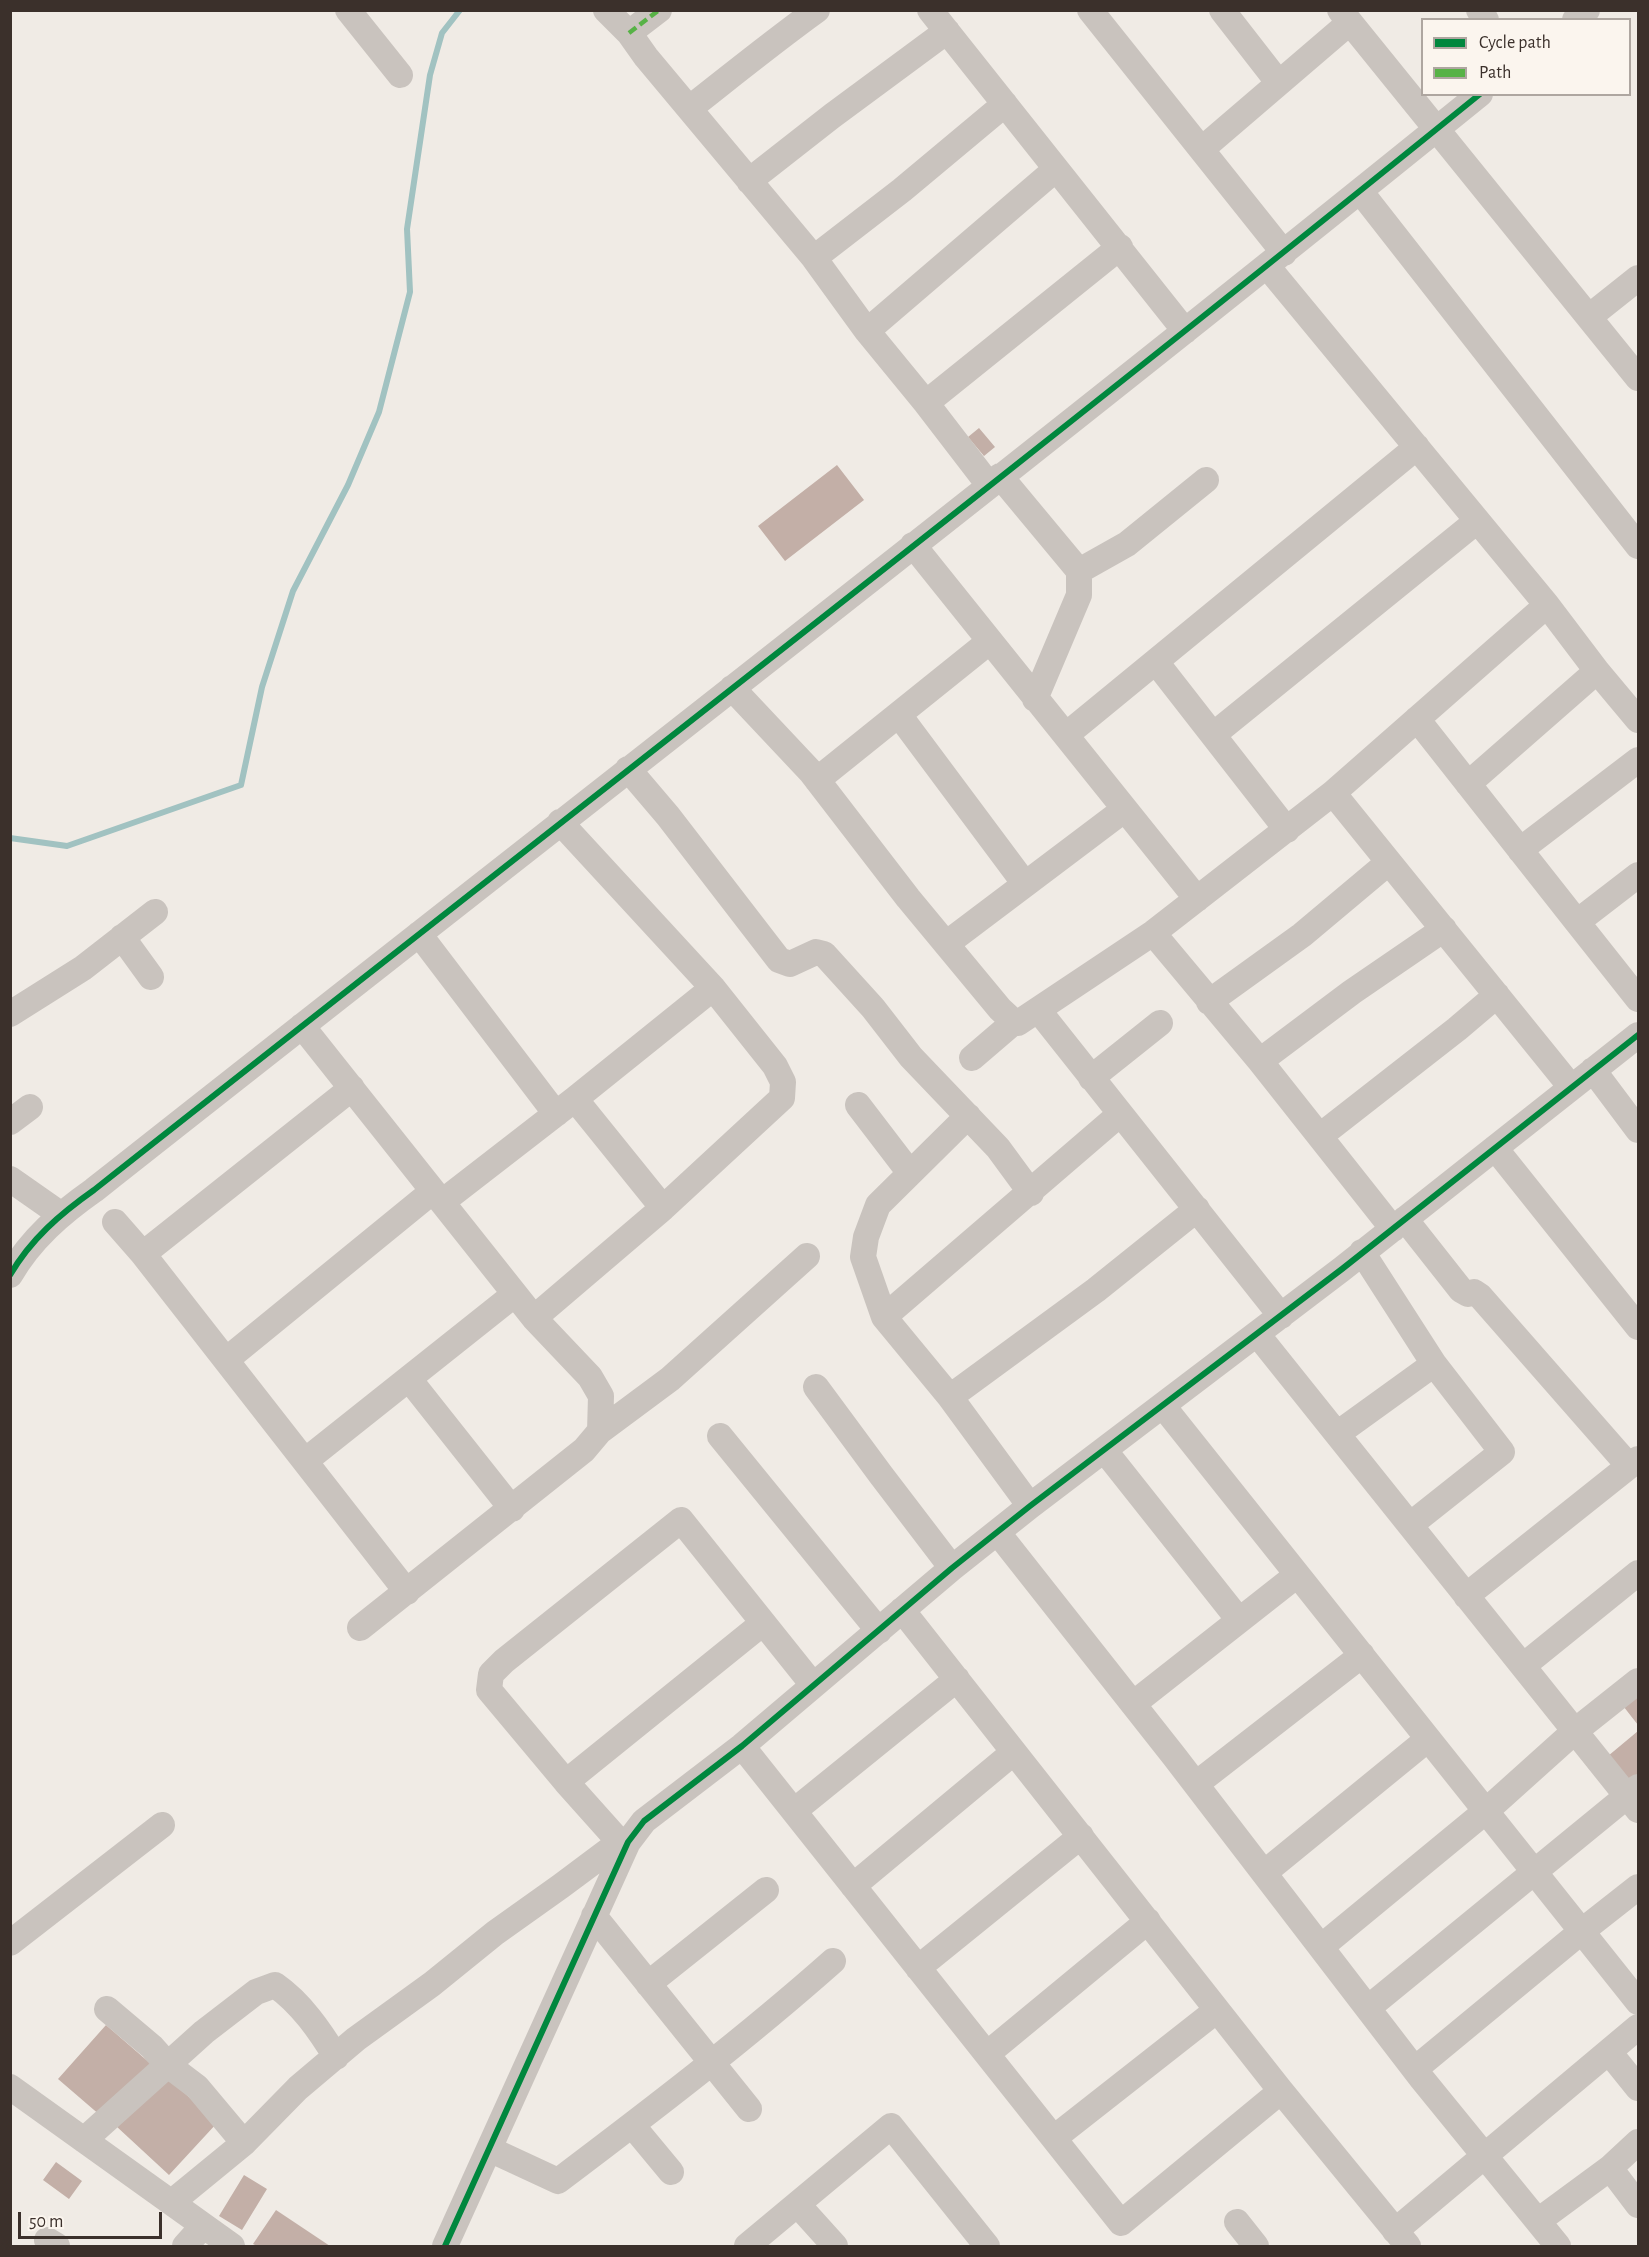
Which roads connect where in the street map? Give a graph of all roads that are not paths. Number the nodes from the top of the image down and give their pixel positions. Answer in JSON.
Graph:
{"nodes":[{"id":1,"x":348,"y":10,"type":"edge"},
{"id":2,"x":606,"y":10,"type":"edge"},
{"id":3,"x":659,"y":10,"type":"edge"},
{"id":4,"x":817,"y":10,"type":"edge"},
{"id":5,"x":930,"y":10,"type":"edge"},
{"id":6,"x":1090,"y":10,"type":"edge"},
{"id":7,"x":1222,"y":10,"type":"edge"},
{"id":8,"x":1345,"y":17,"type":"edge"},
{"id":9,"x":947,"y":31,"type":"junction"},
{"id":10,"x":629,"y":33,"type":"junction"},
{"id":11,"x":400,"y":75,"type":"dead end"},
{"id":12,"x":1278,"y":82,"type":"junction"},
{"id":13,"x":1478,"y":96,"type":"edge"},
{"id":14,"x":1005,"y":104,"type":"junction"},
{"id":15,"x":690,"y":108,"type":"junction"},
{"id":16,"x":1436,"y":131,"type":"junction"},
{"id":17,"x":1202,"y":149,"type":"junction"},
{"id":18,"x":1056,"y":169,"type":"junction"},
{"id":19,"x":749,"y":181,"type":"junction"},
{"id":20,"x":1360,"y":191,"type":"junction"},
{"id":21,"x":1120,"y":247,"type":"junction"},
{"id":22,"x":814,"y":258,"type":"junction"},
{"id":23,"x":1275,"y":260,"type":"junction"},
{"id":24,"x":1638,"y":278,"type":"edge"},
{"id":25,"x":1588,"y":317,"type":"junction"},
{"id":26,"x":867,"y":331,"type":"junction"},
{"id":27,"x":1185,"y":331,"type":"junction"},
{"id":28,"x":1638,"y":378,"type":"edge"},
{"id":29,"x":926,"y":403,"type":"junction"},
{"id":30,"x":1417,"y":447,"type":"junction"},
{"id":31,"x":1206,"y":480,"type":"dead end"},
{"id":32,"x":994,"y":481,"type":"junction"},
{"id":33,"x":1477,"y":521,"type":"junction"},
{"id":34,"x":913,"y":545,"type":"junction"},
{"id":35,"x":1638,"y":546,"type":"edge"},
{"id":36,"x":1079,"y":572,"type":"junction"},
{"id":37,"x":1547,"y":605,"type":"junction"},
{"id":38,"x":990,"y":641,"type":"junction"},
{"id":39,"x":1156,"y":662,"type":"junction"},
{"id":40,"x":1597,"y":672,"type":"junction"},
{"id":41,"x":732,"y":688,"type":"junction"},
{"id":42,"x":1035,"y":699,"type":"junction"},
{"id":43,"x":899,"y":715,"type":"junction"},
{"id":44,"x":1418,"y":719,"type":"junction"},
{"id":45,"x":1638,"y":720,"type":"edge"},
{"id":46,"x":1066,"y":735,"type":"junction"},
{"id":47,"x":1213,"y":735,"type":"junction"},
{"id":48,"x":1638,"y":760,"type":"edge"},
{"id":49,"x":628,"y":770,"type":"junction"},
{"id":50,"x":817,"y":780,"type":"junction"},
{"id":51,"x":1468,"y":784,"type":"junction"},
{"id":52,"x":1333,"y":793,"type":"junction"},
{"id":53,"x":1125,"y":810,"type":"junction"},
{"id":54,"x":560,"y":822,"type":"junction"},
{"id":55,"x":1287,"y":830,"type":"junction"},
{"id":56,"x":1520,"y":850,"type":"junction"},
{"id":57,"x":1389,"y":862,"type":"junction"},
{"id":58,"x":1638,"y":875,"type":"edge"},
{"id":59,"x":1025,"y":884,"type":"junction"},
{"id":60,"x":1197,"y":899,"type":"junction"},
{"id":61,"x":155,"y":912,"type":"dead end"},
{"id":62,"x":1577,"y":922,"type":"junction"},
{"id":63,"x":1443,"y":929,"type":"junction"},
{"id":64,"x":1153,"y":933,"type":"junction"},
{"id":65,"x":419,"y":934,"type":"junction"},
{"id":66,"x":122,"y":937,"type":"junction"},
{"id":67,"x":946,"y":944,"type":"junction"},
{"id":68,"x":151,"y":977,"type":"dead end"},
{"id":69,"x":713,"y":988,"type":"junction"},
{"id":70,"x":1497,"y":995,"type":"junction"},
{"id":71,"x":1638,"y":999,"type":"edge"},
{"id":72,"x":1209,"y":1002,"type":"junction"},
{"id":73,"x":1039,"y":1011,"type":"junction"},
{"id":74,"x":10,"y":1014,"type":"edge"},
{"id":75,"x":1014,"y":1022,"type":"junction"},
{"id":76,"x":1160,"y":1023,"type":"dead end"},
{"id":77,"x":302,"y":1026,"type":"junction"},
{"id":78,"x":1638,"y":1035,"type":"edge"},
{"id":79,"x":972,"y":1058,"type":"dead end"},
{"id":80,"x":1260,"y":1061,"type":"junction"},
{"id":81,"x":1593,"y":1070,"type":"junction"},
{"id":82,"x":1091,"y":1077,"type":"junction"},
{"id":83,"x":1571,"y":1087,"type":"junction"},
{"id":84,"x":352,"y":1088,"type":"junction"},
{"id":85,"x":858,"y":1105,"type":"dead end"},
{"id":86,"x":566,"y":1106,"type":"junction"},
{"id":87,"x":1120,"y":1114,"type":"junction"},
{"id":88,"x":968,"y":1116,"type":"junction"},
{"id":89,"x":1638,"y":1130,"type":"edge"},
{"id":90,"x":1320,"y":1136,"type":"junction"},
{"id":91,"x":1495,"y":1148,"type":"junction"},
{"id":92,"x":910,"y":1173,"type":"junction"},
{"id":93,"x":10,"y":1179,"type":"edge"},
{"id":94,"x":1031,"y":1193,"type":"junction"},
{"id":95,"x":438,"y":1197,"type":"junction"},
{"id":96,"x":663,"y":1208,"type":"junction"},
{"id":97,"x":1197,"y":1209,"type":"junction"},
{"id":98,"x":60,"y":1214,"type":"junction"},
{"id":99,"x":115,"y":1222,"type":"dead end"},
{"id":100,"x":1399,"y":1224,"type":"junction"},
{"id":101,"x":1362,"y":1252,"type":"junction"},
{"id":102,"x":143,"y":1254,"type":"junction"},
{"id":103,"x":807,"y":1256,"type":"dead end"},
{"id":104,"x":10,"y":1275,"type":"edge"},
{"id":105,"x":515,"y":1294,"type":"junction"},
{"id":106,"x":1281,"y":1316,"type":"junction"},
{"id":107,"x":884,"y":1317,"type":"junction"},
{"id":108,"x":534,"y":1318,"type":"junction"},
{"id":109,"x":1638,"y":1327,"type":"edge"},
{"id":110,"x":1257,"y":1334,"type":"junction"},
{"id":111,"x":226,"y":1360,"type":"junction"},
{"id":112,"x":1434,"y":1364,"type":"junction"},
{"id":113,"x":409,"y":1379,"type":"junction"},
{"id":114,"x":816,"y":1387,"type":"dead end"},
{"id":115,"x":950,"y":1397,"type":"junction"},
{"id":116,"x":1163,"y":1406,"type":"junction"},
{"id":117,"x":600,"y":1431,"type":"junction"},
{"id":118,"x":1337,"y":1434,"type":"junction"},
{"id":119,"x":720,"y":1436,"type":"dead end"},
{"id":120,"x":1105,"y":1451,"type":"junction"},
{"id":121,"x":305,"y":1461,"type":"junction"},
{"id":122,"x":1634,"y":1462,"type":"edge"},
{"id":123,"x":1030,"y":1506,"type":"junction"},
{"id":124,"x":512,"y":1509,"type":"junction"},
{"id":125,"x":1410,"y":1525,"type":"junction"},
{"id":126,"x":998,"y":1533,"type":"junction"},
{"id":127,"x":952,"y":1568,"type":"junction"},
{"id":128,"x":1638,"y":1573,"type":"edge"},
{"id":129,"x":1297,"y":1575,"type":"junction"},
{"id":130,"x":406,"y":1592,"type":"junction"},
{"id":131,"x":1467,"y":1596,"type":"junction"},
{"id":132,"x":902,"y":1610,"type":"junction"},
{"id":133,"x":1239,"y":1620,"type":"junction"},
{"id":134,"x":763,"y":1623,"type":"junction"},
{"id":135,"x":360,"y":1628,"type":"dead end"},
{"id":136,"x":879,"y":1631,"type":"junction"},
{"id":137,"x":1362,"y":1655,"type":"junction"},
{"id":138,"x":1523,"y":1666,"type":"junction"},
{"id":139,"x":957,"y":1679,"type":"junction"},
{"id":140,"x":1638,"y":1682,"type":"edge"},
{"id":141,"x":813,"y":1685,"type":"junction"},
{"id":142,"x":1133,"y":1704,"type":"junction"},
{"id":143,"x":1575,"y":1731,"type":"junction"},
{"id":144,"x":1428,"y":1739,"type":"junction"},
{"id":145,"x":742,"y":1746,"type":"junction"},
{"id":146,"x":1014,"y":1752,"type":"junction"},
{"id":147,"x":566,"y":1782,"type":"junction"},
{"id":148,"x":1196,"y":1784,"type":"junction"},
{"id":149,"x":1635,"y":1798,"type":"edge"},
{"id":150,"x":794,"y":1811,"type":"junction"},
{"id":151,"x":1486,"y":1811,"type":"junction"},
{"id":152,"x":162,"y":1825,"type":"dead end"},
{"id":153,"x":1081,"y":1836,"type":"junction"},
{"id":154,"x":622,"y":1845,"type":"junction"},
{"id":155,"x":1535,"y":1872,"type":"junction"},
{"id":156,"x":1264,"y":1873,"type":"junction"},
{"id":157,"x":853,"y":1886,"type":"junction"},
{"id":158,"x":1638,"y":1887,"type":"edge"},
{"id":159,"x":766,"y":1890,"type":"dead end"},
{"id":160,"x":594,"y":1916,"type":"junction"},
{"id":161,"x":1148,"y":1921,"type":"junction"},
{"id":162,"x":1582,"y":1931,"type":"junction"},
{"id":163,"x":10,"y":1943,"type":"edge"},
{"id":164,"x":1321,"y":1947,"type":"junction"},
{"id":165,"x":833,"y":1960,"type":"dead end"},
{"id":166,"x":918,"y":1968,"type":"junction"},
{"id":167,"x":648,"y":1983,"type":"junction"},
{"id":168,"x":1638,"y":2002,"type":"edge"},
{"id":169,"x":1368,"y":2008,"type":"junction"},
{"id":170,"x":107,"y":2009,"type":"dead end"},
{"id":171,"x":1217,"y":2010,"type":"junction"},
{"id":172,"x":1638,"y":2027,"type":"edge"},
{"id":173,"x":1609,"y":2052,"type":"junction"},
{"id":174,"x":987,"y":2054,"type":"junction"},
{"id":175,"x":336,"y":2057,"type":"junction"},
{"id":176,"x":711,"y":2063,"type":"junction"},
{"id":177,"x":168,"y":2065,"type":"junction"},
{"id":178,"x":1415,"y":2069,"type":"junction"},
{"id":179,"x":10,"y":2087,"type":"edge"},
{"id":180,"x":1638,"y":2088,"type":"edge"},
{"id":181,"x":1281,"y":2091,"type":"junction"},
{"id":182,"x":749,"y":2109,"type":"dead end"},
{"id":183,"x":633,"y":2125,"type":"junction"},
{"id":184,"x":1054,"y":2138,"type":"junction"},
{"id":185,"x":84,"y":2140,"type":"junction"},
{"id":186,"x":1638,"y":2142,"type":"edge"},
{"id":187,"x":244,"y":2143,"type":"junction"},
{"id":188,"x":489,"y":2149,"type":"junction"},
{"id":189,"x":1485,"y":2157,"type":"junction"},
{"id":190,"x":1610,"y":2168,"type":"junction"},
{"id":191,"x":671,"y":2172,"type":"dead end"},
{"id":192,"x":172,"y":2202,"type":"junction"},
{"id":193,"x":798,"y":2205,"type":"junction"},
{"id":194,"x":1638,"y":2205,"type":"edge"},
{"id":195,"x":1538,"y":2221,"type":"junction"},
{"id":196,"x":1237,"y":2222,"type":"dead end"},
{"id":197,"x":203,"y":2226,"type":"junction"},
{"id":198,"x":1402,"y":2239,"type":"edge"},
{"id":199,"x":185,"y":2247,"type":"edge"},
{"id":200,"x":232,"y":2247,"type":"edge"},
{"id":201,"x":445,"y":2247,"type":"edge"},
{"id":202,"x":747,"y":2247,"type":"edge"},
{"id":203,"x":835,"y":2247,"type":"edge"},
{"id":204,"x":987,"y":2247,"type":"edge"},
{"id":205,"x":1256,"y":2247,"type":"edge"},
{"id":206,"x":1558,"y":2247,"type":"edge"}],
"edges":[{"from":1,"to":11,"type":"street"},
{"from":2,"to":10,"type":"street"},
{"from":3,"to":10,"type":"street"},
{"from":4,"to":15,"type":"street"},
{"from":5,"to":9,"type":"street"},
{"from":6,"to":17,"type":"street"},
{"from":7,"to":12,"type":"street"},
{"from":8,"to":12,"type":"street"},
{"from":8,"to":16,"type":"street"},
{"from":9,"to":14,"type":"street"},
{"from":9,"to":19,"type":"street"},
{"from":10,"to":15,"type":"street"},
{"from":12,"to":17,"type":"street"},
{"from":13,"to":16,"type":"street"},
{"from":14,"to":18,"type":"street"},
{"from":14,"to":22,"type":"street"},
{"from":15,"to":19,"type":"street"},
{"from":16,"to":20,"type":"street"},
{"from":16,"to":25,"type":"street"},
{"from":17,"to":23,"type":"street"},
{"from":18,"to":21,"type":"street"},
{"from":18,"to":26,"type":"street"},
{"from":19,"to":22,"type":"street"},
{"from":20,"to":23,"type":"street"},
{"from":20,"to":35,"type":"street"},
{"from":21,"to":27,"type":"street"},
{"from":21,"to":29,"type":"street"},
{"from":22,"to":26,"type":"street"},
{"from":23,"to":27,"type":"street"},
{"from":23,"to":30,"type":"street"},
{"from":24,"to":25,"type":"street"},
{"from":25,"to":28,"type":"street"},
{"from":26,"to":29,"type":"street"},
{"from":27,"to":32,"type":"street"},
{"from":29,"to":32,"type":"street"},
{"from":30,"to":33,"type":"street"},
{"from":30,"to":39,"type":"street"},
{"from":31,"to":36,"type":"street"},
{"from":32,"to":34,"type":"street"},
{"from":32,"to":36,"type":"street"},
{"from":33,"to":37,"type":"street"},
{"from":33,"to":47,"type":"street"},
{"from":34,"to":38,"type":"street"},
{"from":34,"to":41,"type":"street"},
{"from":36,"to":42,"type":"street"},
{"from":37,"to":40,"type":"street"},
{"from":37,"to":44,"type":"street"},
{"from":38,"to":42,"type":"street"},
{"from":38,"to":43,"type":"street"},
{"from":39,"to":46,"type":"street"},
{"from":39,"to":47,"type":"street"},
{"from":40,"to":45,"type":"street"},
{"from":40,"to":51,"type":"street"},
{"from":41,"to":49,"type":"street"},
{"from":41,"to":50,"type":"street"},
{"from":42,"to":46,"type":"street"},
{"from":43,"to":50,"type":"street"},
{"from":43,"to":59,"type":"street"},
{"from":44,"to":51,"type":"street"},
{"from":44,"to":52,"type":"street"},
{"from":46,"to":53,"type":"street"},
{"from":47,"to":55,"type":"street"},
{"from":48,"to":56,"type":"street"},
{"from":49,"to":54,"type":"street"},
{"from":49,"to":88,"type":"street"},
{"from":50,"to":67,"type":"street"},
{"from":51,"to":56,"type":"street"},
{"from":52,"to":55,"type":"street"},
{"from":52,"to":57,"type":"street"},
{"from":53,"to":59,"type":"street"},
{"from":53,"to":60,"type":"street"},
{"from":54,"to":65,"type":"street"},
{"from":54,"to":69,"type":"street"},
{"from":55,"to":60,"type":"street"},
{"from":56,"to":62,"type":"street"},
{"from":57,"to":63,"type":"street"},
{"from":57,"to":72,"type":"street"},
{"from":58,"to":62,"type":"street"},
{"from":59,"to":67,"type":"street"},
{"from":60,"to":64,"type":"street"},
{"from":61,"to":66,"type":"street"},
{"from":62,"to":71,"type":"street"},
{"from":63,"to":70,"type":"street"},
{"from":63,"to":80,"type":"street"},
{"from":64,"to":72,"type":"street"},
{"from":64,"to":73,"type":"street"},
{"from":65,"to":77,"type":"street"},
{"from":65,"to":86,"type":"street"},
{"from":66,"to":68,"type":"street"},
{"from":66,"to":74,"type":"street"},
{"from":67,"to":75,"type":"street"},
{"from":69,"to":86,"type":"street"},
{"from":69,"to":96,"type":"street"},
{"from":70,"to":83,"type":"street"},
{"from":70,"to":90,"type":"street"},
{"from":72,"to":80,"type":"street"},
{"from":73,"to":75,"type":"street"},
{"from":73,"to":82,"type":"street"},
{"from":75,"to":79,"type":"street"},
{"from":76,"to":82,"type":"street"},
{"from":77,"to":84,"type":"street"},
{"from":77,"to":98,"type":"street"},
{"from":78,"to":81,"type":"street"},
{"from":80,"to":90,"type":"street"},
{"from":81,"to":83,"type":"street"},
{"from":81,"to":89,"type":"street"},
{"from":82,"to":87,"type":"street"},
{"from":83,"to":91,"type":"street"},
{"from":84,"to":95,"type":"street"},
{"from":84,"to":102,"type":"street"},
{"from":85,"to":92,"type":"street"},
{"from":86,"to":95,"type":"street"},
{"from":86,"to":96,"type":"street"},
{"from":87,"to":94,"type":"street"},
{"from":87,"to":97,"type":"street"},
{"from":88,"to":92,"type":"street"},
{"from":88,"to":94,"type":"street"},
{"from":90,"to":100,"type":"street"},
{"from":91,"to":100,"type":"street"},
{"from":91,"to":109,"type":"street"},
{"from":92,"to":107,"type":"street"},
{"from":93,"to":98,"type":"street"},
{"from":94,"to":107,"type":"street"},
{"from":95,"to":105,"type":"street"},
{"from":95,"to":111,"type":"street"},
{"from":96,"to":108,"type":"street"},
{"from":97,"to":106,"type":"street"},
{"from":97,"to":115,"type":"street"},
{"from":98,"to":104,"type":"street"},
{"from":99,"to":102,"type":"street"},
{"from":100,"to":101,"type":"street"},
{"from":100,"to":122,"type":"street"},
{"from":101,"to":106,"type":"street"},
{"from":101,"to":112,"type":"street"},
{"from":102,"to":111,"type":"street"},
{"from":103,"to":117,"type":"street"},
{"from":105,"to":108,"type":"street"},
{"from":105,"to":113,"type":"street"},
{"from":106,"to":110,"type":"street"},
{"from":107,"to":115,"type":"street"},
{"from":108,"to":117,"type":"street"},
{"from":110,"to":116,"type":"street"},
{"from":110,"to":118,"type":"street"},
{"from":111,"to":121,"type":"street"},
{"from":112,"to":118,"type":"street"},
{"from":112,"to":125,"type":"street"},
{"from":113,"to":121,"type":"street"},
{"from":113,"to":124,"type":"street"},
{"from":114,"to":127,"type":"street"},
{"from":115,"to":123,"type":"street"},
{"from":116,"to":120,"type":"street"},
{"from":116,"to":129,"type":"street"},
{"from":117,"to":124,"type":"street"},
{"from":118,"to":125,"type":"street"},
{"from":119,"to":136,"type":"street"},
{"from":120,"to":123,"type":"street"},
{"from":120,"to":133,"type":"street"},
{"from":121,"to":130,"type":"street"},
{"from":122,"to":131,"type":"street"},
{"from":123,"to":126,"type":"street"},
{"from":124,"to":130,"type":"street"},
{"from":125,"to":131,"type":"street"},
{"from":126,"to":127,"type":"street"},
{"from":126,"to":142,"type":"street"},
{"from":127,"to":132,"type":"street"},
{"from":128,"to":138,"type":"street"},
{"from":129,"to":133,"type":"street"},
{"from":129,"to":137,"type":"street"},
{"from":130,"to":135,"type":"street"},
{"from":131,"to":138,"type":"street"},
{"from":132,"to":136,"type":"street"},
{"from":132,"to":139,"type":"street"},
{"from":133,"to":142,"type":"street"},
{"from":134,"to":141,"type":"street"},
{"from":134,"to":147,"type":"street"},
{"from":134,"to":147,"type":"street"},
{"from":136,"to":141,"type":"street"},
{"from":137,"to":144,"type":"street"},
{"from":137,"to":148,"type":"street"},
{"from":138,"to":143,"type":"street"},
{"from":139,"to":146,"type":"street"},
{"from":139,"to":150,"type":"street"},
{"from":140,"to":143,"type":"street"},
{"from":141,"to":145,"type":"street"},
{"from":142,"to":148,"type":"street"},
{"from":143,"to":149,"type":"street"},
{"from":143,"to":151,"type":"street"},
{"from":144,"to":151,"type":"street"},
{"from":144,"to":156,"type":"street"},
{"from":145,"to":150,"type":"street"},
{"from":145,"to":154,"type":"street"},
{"from":146,"to":153,"type":"street"},
{"from":146,"to":157,"type":"street"},
{"from":147,"to":154,"type":"street"},
{"from":148,"to":156,"type":"street"},
{"from":149,"to":155,"type":"street"},
{"from":150,"to":157,"type":"street"},
{"from":151,"to":155,"type":"street"},
{"from":151,"to":164,"type":"street"},
{"from":152,"to":163,"type":"street"},
{"from":153,"to":161,"type":"street"},
{"from":153,"to":166,"type":"street"},
{"from":154,"to":160,"type":"street"},
{"from":154,"to":175,"type":"street"},
{"from":155,"to":162,"type":"street"},
{"from":155,"to":169,"type":"street"},
{"from":156,"to":164,"type":"street"},
{"from":157,"to":166,"type":"street"},
{"from":158,"to":162,"type":"street"},
{"from":159,"to":167,"type":"street"},
{"from":160,"to":167,"type":"street"},
{"from":160,"to":188,"type":"street"},
{"from":161,"to":171,"type":"street"},
{"from":161,"to":174,"type":"street"},
{"from":162,"to":168,"type":"street"},
{"from":162,"to":178,"type":"street"},
{"from":164,"to":169,"type":"street"},
{"from":165,"to":176,"type":"street"},
{"from":166,"to":174,"type":"street"},
{"from":167,"to":176,"type":"street"},
{"from":169,"to":178,"type":"street"},
{"from":170,"to":177,"type":"street"},
{"from":171,"to":181,"type":"street"},
{"from":171,"to":184,"type":"street"},
{"from":172,"to":173,"type":"street"},
{"from":173,"to":180,"type":"street"},
{"from":173,"to":189,"type":"street"},
{"from":174,"to":184,"type":"street"},
{"from":175,"to":177,"type":"street"},
{"from":175,"to":187,"type":"street"},
{"from":176,"to":182,"type":"street"},
{"from":176,"to":183,"type":"street"},
{"from":177,"to":185,"type":"street"},
{"from":177,"to":187,"type":"street"},
{"from":178,"to":189,"type":"street"},
{"from":179,"to":185,"type":"street"},
{"from":181,"to":184,"type":"street"},
{"from":181,"to":198,"type":"street"},
{"from":183,"to":188,"type":"street"},
{"from":183,"to":191,"type":"street"},
{"from":185,"to":192,"type":"street"},
{"from":186,"to":190,"type":"street"},
{"from":187,"to":192,"type":"street"},
{"from":188,"to":201,"type":"street"},
{"from":189,"to":195,"type":"street"},
{"from":189,"to":198,"type":"street"},
{"from":190,"to":194,"type":"street"},
{"from":190,"to":195,"type":"street"},
{"from":192,"to":197,"type":"street"},
{"from":193,"to":202,"type":"street"},
{"from":193,"to":203,"type":"street"},
{"from":193,"to":204,"type":"street"},
{"from":195,"to":206,"type":"street"},
{"from":196,"to":205,"type":"street"},
{"from":197,"to":199,"type":"street"},
{"from":197,"to":200,"type":"street"}]}
